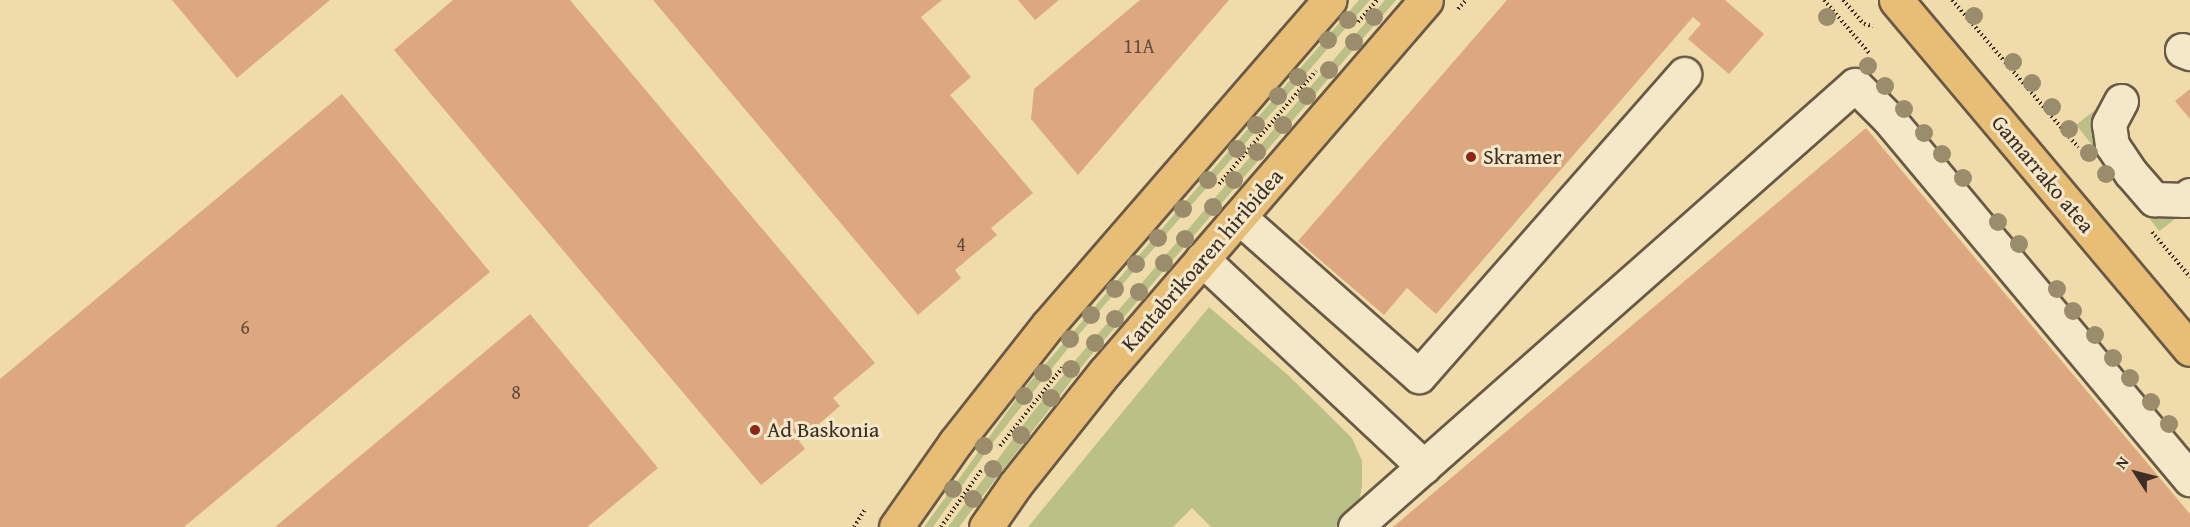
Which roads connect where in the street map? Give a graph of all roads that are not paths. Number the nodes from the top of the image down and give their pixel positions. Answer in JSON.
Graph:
{"nodes":[{"id":1,"x":1330,"y":0,"type":"edge"},
{"id":2,"x":1426,"y":0,"type":"edge"},
{"id":3,"x":1896,"y":0,"type":"edge"},
{"id":4,"x":1684,"y":74,"type":"dead end"},
{"id":5,"x":2121,"y":101,"type":"dead end"},
{"id":6,"x":2190,"y":195,"type":"edge"},
{"id":7,"x":1239,"y":217,"type":"junction"},
{"id":8,"x":1203,"y":259,"type":"junction"},
{"id":9,"x":2190,"y":349,"type":"edge"},
{"id":10,"x":1424,"y":466,"type":"junction"},
{"id":11,"x":2190,"y":479,"type":"edge"},
{"id":12,"x":896,"y":527,"type":"edge"},
{"id":13,"x":986,"y":527,"type":"edge"},
{"id":14,"x":1355,"y":527,"type":"edge"}],
"edges":[{"from":1,"to":12,"type":"main road"},
{"from":2,"to":7,"type":"main road","name":"Kantabrikoaren hiribidea"},
{"from":3,"to":9,"type":"main road","name":"Gamarrako atea"},
{"from":4,"to":7,"type":"lane"},
{"from":5,"to":6,"type":"lane"},
{"from":7,"to":8,"type":"main road","name":"Kantabrikoaren hiribidea"},
{"from":8,"to":10,"type":"lane"},
{"from":8,"to":13,"type":"main road","name":"Kantabrikoaren hiribidea"},
{"from":10,"to":11,"type":"lane"},
{"from":10,"to":14,"type":"lane"}]}
